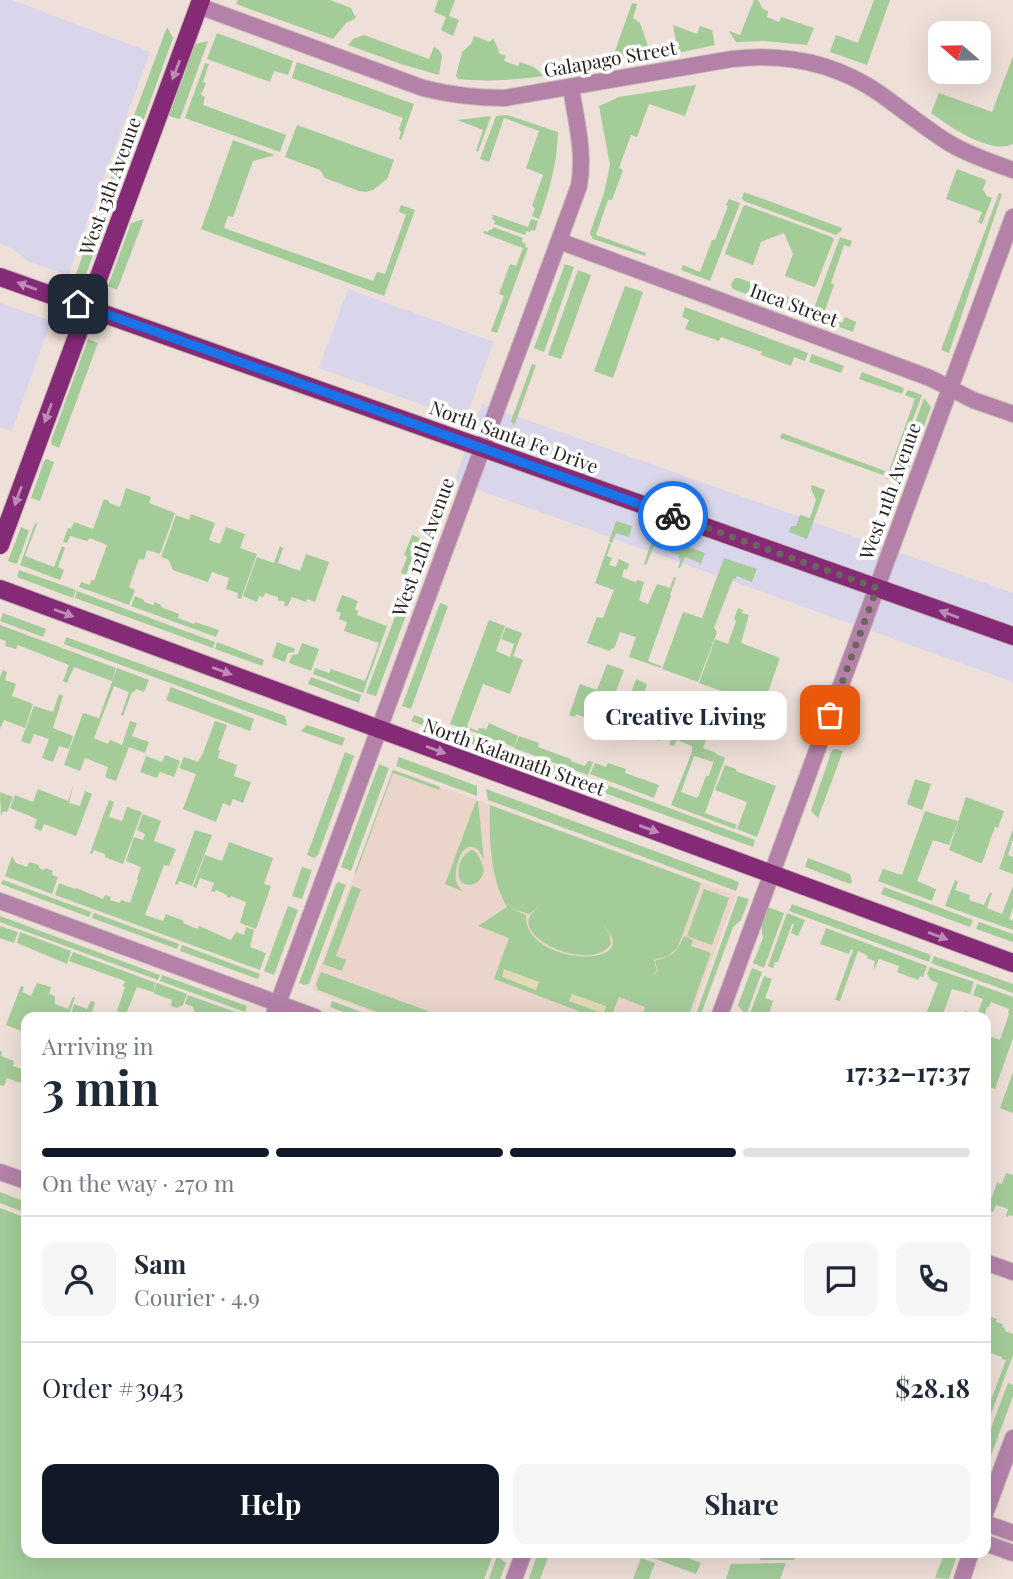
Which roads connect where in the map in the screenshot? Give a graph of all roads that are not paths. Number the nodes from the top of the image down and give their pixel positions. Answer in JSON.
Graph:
{"nodes":[{"id":1,"x":200,"y":3,"type":"edge"},
{"id":2,"x":571,"y":88,"type":"junction"},
{"id":3,"x":1013,"y":170,"type":"edge"},
{"id":4,"x":1013,"y":217,"type":"edge"},
{"id":5,"x":559,"y":240,"type":"junction"},
{"id":6,"x":0,"y":277,"type":"edge"},
{"id":7,"x":87,"y":307,"type":"junction"},
{"id":8,"x":950,"y":388,"type":"junction"},
{"id":9,"x":1013,"y":414,"type":"edge"},
{"id":10,"x":482,"y":448,"type":"junction"},
{"id":11,"x":0,"y":545,"type":"edge"},
{"id":12,"x":877,"y":588,"type":"junction"},
{"id":13,"x":0,"y":589,"type":"edge"},
{"id":14,"x":1013,"y":636,"type":"edge"},
{"id":15,"x":379,"y":729,"type":"junction"},
{"id":16,"x":771,"y":874,"type":"junction"},
{"id":17,"x":0,"y":901,"type":"edge"},
{"id":18,"x":1013,"y":964,"type":"edge"},
{"id":19,"x":275,"y":1010,"type":"edge"},
{"id":20,"x":721,"y":1012,"type":"edge"},
{"id":21,"x":0,"y":1172,"type":"edge"},
{"id":22,"x":21,"y":1179,"type":"edge"},
{"id":23,"x":991,"y":1264,"type":"edge"},
{"id":24,"x":1013,"y":1272,"type":"edge"},
{"id":25,"x":1013,"y":1438,"type":"edge"},
{"id":26,"x":991,"y":1498,"type":"edge"},
{"id":27,"x":991,"y":1525,"type":"edge"},
{"id":28,"x":1013,"y":1533,"type":"edge"},
{"id":29,"x":991,"y":1545,"type":"edge"},
{"id":30,"x":1013,"y":1553,"type":"edge"},
{"id":31,"x":522,"y":1558,"type":"edge"},
{"id":32,"x":969,"y":1558,"type":"edge"},
{"id":33,"x":514,"y":1579,"type":"edge"},
{"id":34,"x":962,"y":1579,"type":"edge"}],
"edges":[{"from":1,"to":2,"type":"street","name":"Galapago Street"},
{"from":1,"to":7,"type":"main road","name":"West 13th Avenue","one_way":true},
{"from":2,"to":3,"type":"street","name":"Galapago Street"},
{"from":2,"to":5,"type":"street","name":"West 12th Avenue"},
{"from":4,"to":8,"type":"street","name":"West 11th Avenue"},
{"from":5,"to":8,"type":"street","name":"Inca Street"},
{"from":5,"to":10,"type":"street","name":"West 12th Avenue"},
{"from":7,"to":6,"type":"main road","name":"North Santa Fe Drive","one_way":true},
{"from":7,"to":10,"type":"main road","name":"North Santa Fe Drive"},
{"from":7,"to":11,"type":"main road","name":"West 13th Avenue","one_way":true},
{"from":8,"to":9,"type":"street","name":"Inca Street"},
{"from":8,"to":12,"type":"street","name":"West 11th Avenue"},
{"from":10,"to":12,"type":"main road","name":"North Santa Fe Drive"},
{"from":10,"to":15,"type":"street","name":"West 12th Avenue"},
{"from":14,"to":12,"type":"main road","name":"North Santa Fe Drive","one_way":true},
{"from":12,"to":16,"type":"street","name":"West 11th Avenue"},
{"from":13,"to":15,"type":"main road","name":"North Kalamath Street","one_way":true},
{"from":15,"to":16,"type":"main road","name":"North Kalamath Street","one_way":true},
{"from":15,"to":19,"type":"street","name":"West 12th Avenue"},
{"from":16,"to":18,"type":"main road","name":"North Kalamath Street","one_way":true},
{"from":16,"to":20,"type":"street","name":"West 11th Avenue"},
{"from":17,"to":19,"type":"street"},
{"from":21,"to":22,"type":"street"},
{"from":23,"to":24,"type":"street"},
{"from":25,"to":26,"type":"street"},
{"from":27,"to":28,"type":"street"},
{"from":29,"to":30,"type":"street"},
{"from":31,"to":33,"type":"street"},
{"from":32,"to":34,"type":"street"}]}
